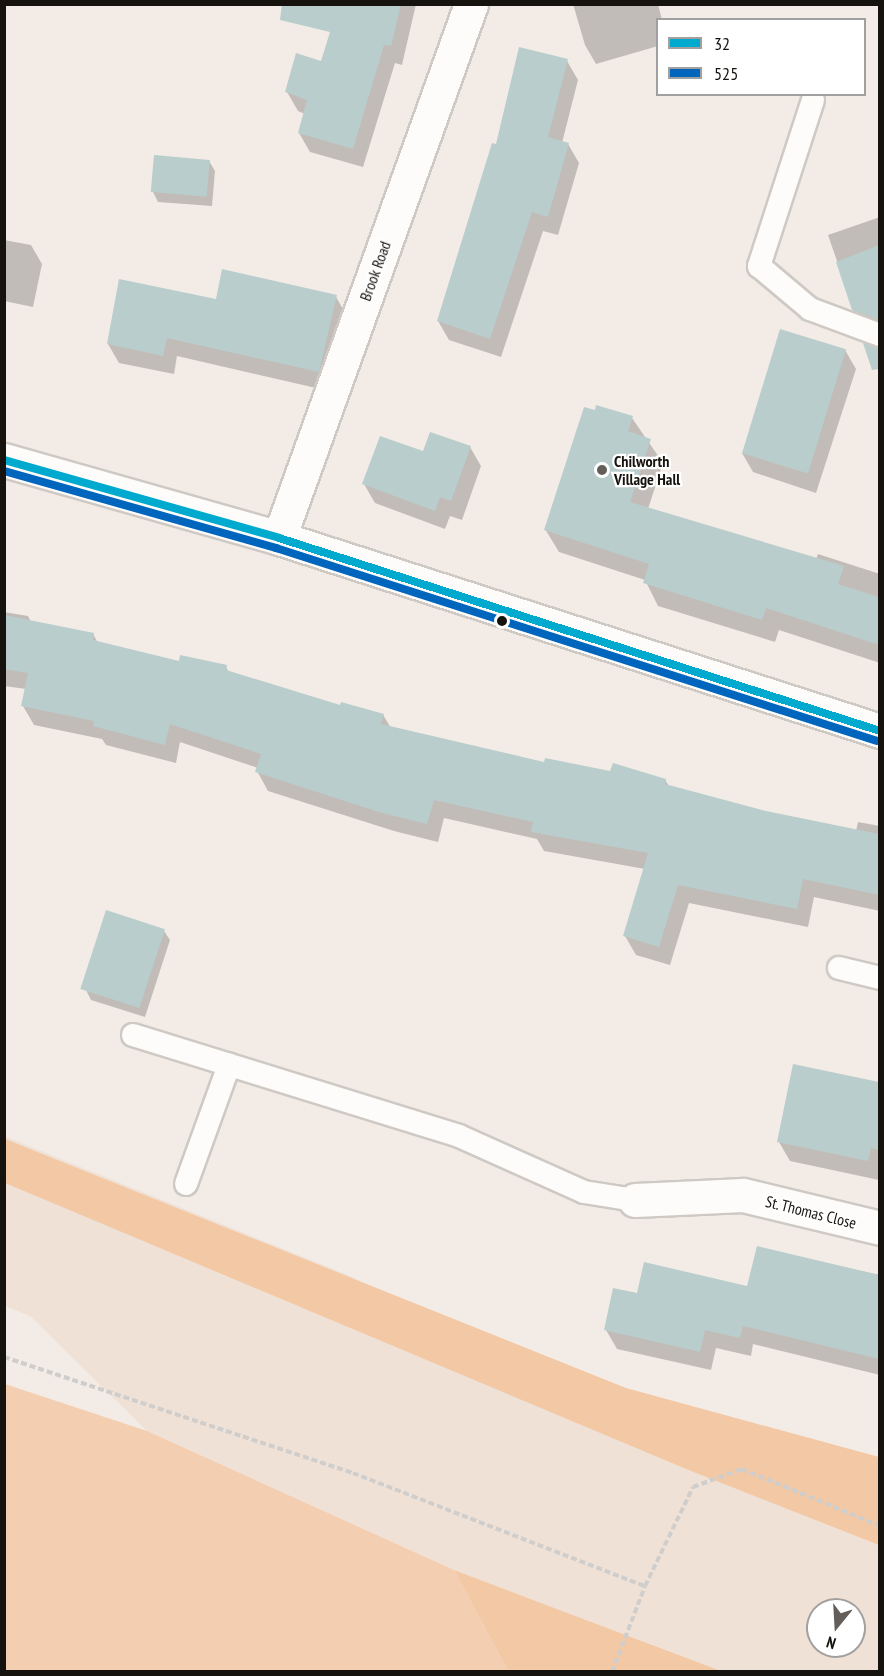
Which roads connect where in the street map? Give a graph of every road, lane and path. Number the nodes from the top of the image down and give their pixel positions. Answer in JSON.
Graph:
{"nodes":[{"id":1,"x":471,"y":4,"type":"edge"},
{"id":2,"x":813,"y":100,"type":"dead end"},
{"id":3,"x":879,"y":334,"type":"edge"},
{"id":4,"x":4,"y":460,"type":"edge"},
{"id":5,"x":279,"y":538,"type":"junction"},
{"id":6,"x":879,"y":731,"type":"edge"},
{"id":7,"x":839,"y":968,"type":"dead end"},
{"id":8,"x":879,"y":978,"type":"edge"},
{"id":9,"x":133,"y":1035,"type":"dead end"},
{"id":10,"x":229,"y":1065,"type":"junction"},
{"id":11,"x":186,"y":1184,"type":"dead end"},
{"id":12,"x":635,"y":1200,"type":"joint"},
{"id":13,"x":879,"y":1228,"type":"edge"},
{"id":14,"x":4,"y":1356,"type":"edge"},
{"id":15,"x":879,"y":1526,"type":"edge"},
{"id":16,"x":645,"y":1586,"type":"junction"},
{"id":17,"x":612,"y":1671,"type":"edge"}],
"edges":[{"from":1,"to":5,"type":"main road","name":"Brook Road"},
{"from":2,"to":3,"type":"lane"},
{"from":4,"to":5,"type":"main road"},
{"from":5,"to":6,"type":"main road"},
{"from":7,"to":8,"type":"lane"},
{"from":9,"to":10,"type":"lane"},
{"from":10,"to":11,"type":"lane"},
{"from":10,"to":12,"type":"lane"},
{"from":12,"to":13,"type":"main road","name":"St. Thomas Close"},
{"from":14,"to":16,"type":"path"},
{"from":15,"to":16,"type":"path"},
{"from":16,"to":17,"type":"path"}]}
